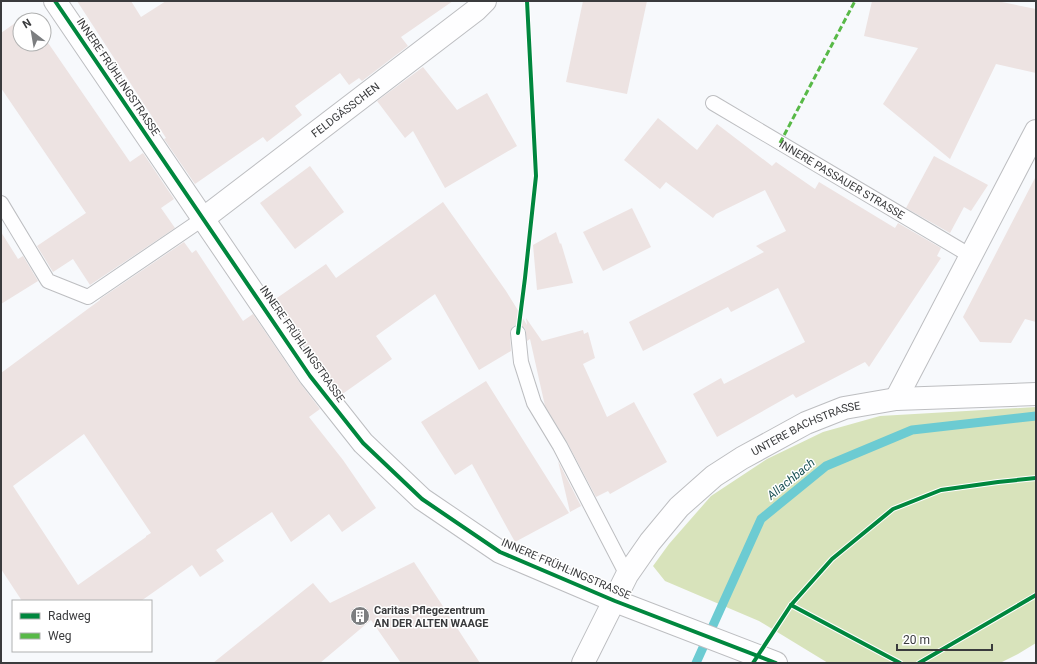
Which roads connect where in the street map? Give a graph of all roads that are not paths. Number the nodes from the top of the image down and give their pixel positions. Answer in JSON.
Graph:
{"nodes":[{"id":1,"x":55,"y":1,"type":"edge"},
{"id":2,"x":486,"y":1,"type":"edge"},
{"id":3,"x":713,"y":103,"type":"dead end"},
{"id":4,"x":1036,"y":131,"type":"edge"},
{"id":5,"x":1,"y":203,"type":"edge"},
{"id":6,"x":204,"y":218,"type":"junction"},
{"id":7,"x":971,"y":256,"type":"junction"},
{"id":8,"x":518,"y":333,"type":"dead end"},
{"id":9,"x":1036,"y":394,"type":"edge"},
{"id":10,"x":896,"y":399,"type":"junction"},
{"id":11,"x":628,"y":575,"type":"junction"},
{"id":12,"x":615,"y":601,"type":"junction"},
{"id":13,"x":584,"y":663,"type":"edge"},
{"id":14,"x":776,"y":663,"type":"edge"}],
"edges":[{"from":1,"to":6,"type":"street","name":"INNERE FRÜHLINGSTRASSE"},
{"from":2,"to":6,"type":"street","name":"FELDGÄSSCHEN"},
{"from":3,"to":7,"type":"lane","name":"INNERE PASSAUER STRASSE"},
{"from":4,"to":7,"type":"street"},
{"from":5,"to":6,"type":"lane"},
{"from":6,"to":12,"type":"street","name":"INNERE FRÜHLINGSTRASSE"},
{"from":7,"to":10,"type":"street"},
{"from":8,"to":11,"type":"lane"},
{"from":9,"to":10,"type":"street","name":"UNTERE BACHSTRASSE"},
{"from":10,"to":11,"type":"street","name":"UNTERE BACHSTRASSE"},
{"from":11,"to":12,"type":"street","name":"UNTERE BACHSTRASSE"},
{"from":12,"to":13,"type":"street","name":"UNTERE BACHSTRASSE"},
{"from":12,"to":14,"type":"street","name":"INNERE FRÜHLINGSTRASSE"}]}
